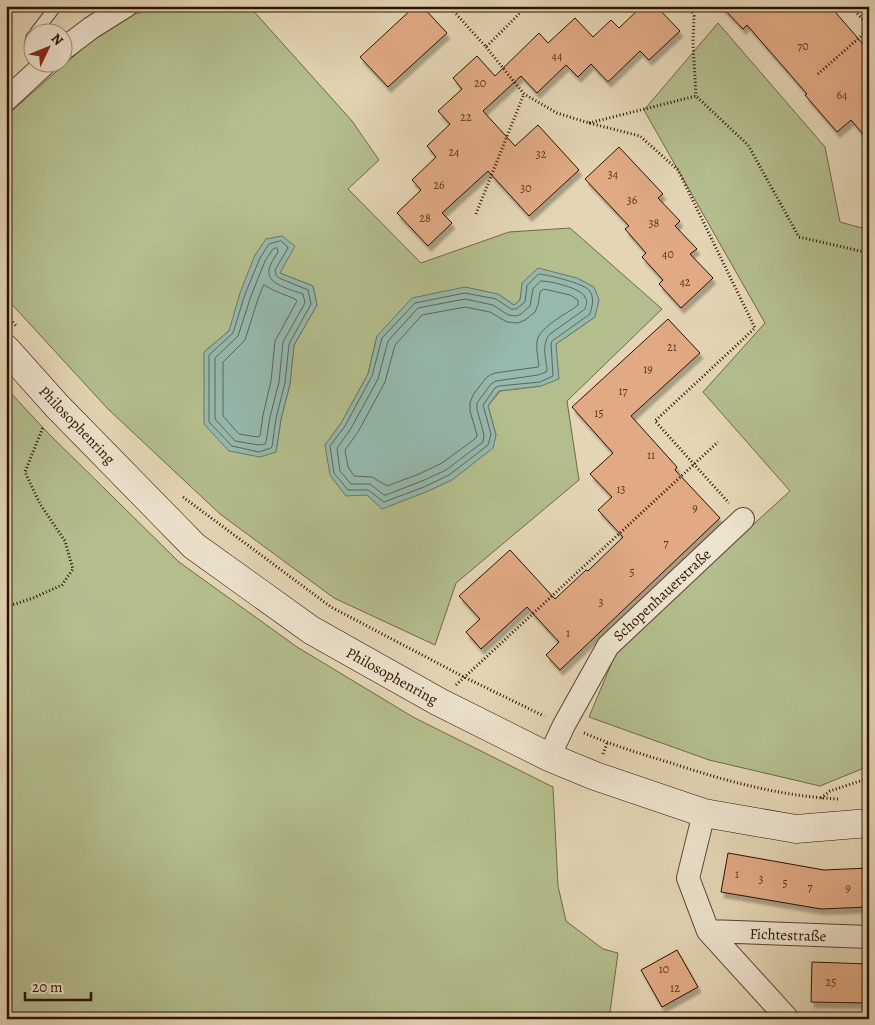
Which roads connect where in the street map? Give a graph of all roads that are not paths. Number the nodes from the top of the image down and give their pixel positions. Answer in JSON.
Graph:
{"nodes":[{"id":1,"x":56,"y":6,"type":"edge"},
{"id":2,"x":126,"y":6,"type":"edge"},
{"id":3,"x":44,"y":22,"type":"edge"},
{"id":4,"x":72,"y":42,"type":"edge"},
{"id":5,"x":36,"y":72,"type":"edge"},
{"id":6,"x":6,"y":100,"type":"edge"},
{"id":7,"x":11,"y":338,"type":"edge"},
{"id":8,"x":743,"y":519,"type":"road end"},
{"id":9,"x":549,"y":757,"type":"junction"},
{"id":10,"x":704,"y":813,"type":"junction"},
{"id":11,"x":869,"y":823,"type":"edge"},
{"id":12,"x":708,"y":932,"type":"junction"},
{"id":13,"x":869,"y":937,"type":"edge"},
{"id":14,"x":788,"y":1019,"type":"edge"}],
"edges":[{"from":1,"to":3,"type":"lane"},
{"from":2,"to":4,"type":"street"},
{"from":5,"to":6,"type":"street"},
{"from":7,"to":9,"type":"street","name":"Philosophenring"},
{"from":8,"to":9,"type":"street","name":"Schopenhauerstraße"},
{"from":9,"to":10,"type":"street","name":"Philosophenring"},
{"from":10,"to":11,"type":"street","name":"Philosophenring"},
{"from":10,"to":12,"type":"street"},
{"from":12,"to":13,"type":"street","name":"Fichtestraße"},
{"from":12,"to":14,"type":"street"}]}
